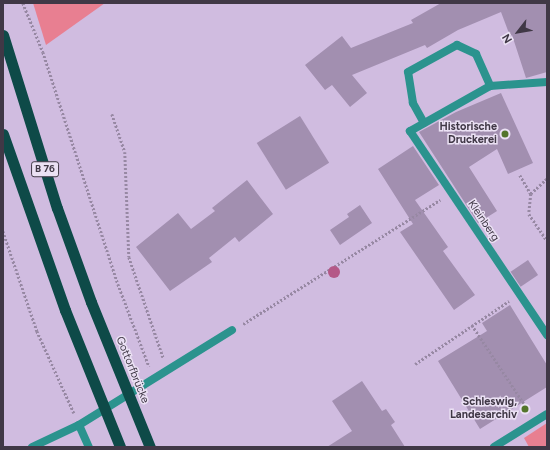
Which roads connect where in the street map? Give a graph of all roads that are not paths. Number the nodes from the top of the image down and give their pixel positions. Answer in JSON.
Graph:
{"nodes":[{"id":1,"x":3,"y":35,"type":"edge"},
{"id":2,"x":547,"y":82,"type":"edge"},
{"id":3,"x":490,"y":86,"type":"junction"},
{"id":4,"x":424,"y":123,"type":"junction"},
{"id":5,"x":3,"y":134,"type":"edge"},
{"id":6,"x":232,"y":330,"type":"road end"},
{"id":7,"x":547,"y":335,"type":"edge"},
{"id":8,"x":547,"y":414,"type":"edge"},
{"id":9,"x":79,"y":425,"type":"junction"},
{"id":10,"x":32,"y":447,"type":"edge"},
{"id":11,"x":89,"y":447,"type":"edge"},
{"id":12,"x":120,"y":447,"type":"edge"},
{"id":13,"x":150,"y":447,"type":"edge"},
{"id":14,"x":494,"y":447,"type":"edge"}],
"edges":[{"from":1,"to":13,"type":"highway","name":"Gottorfbrücke","number":"B 76","bridge":true},
{"from":2,"to":3,"type":"street"},
{"from":3,"to":4,"type":"street","name":"Kleinberg"},
{"from":3,"to":4,"type":"street"},
{"from":4,"to":7,"type":"street","name":"Kleinberg"},
{"from":5,"to":12,"type":"highway","number":"B 76","bridge":true},
{"from":6,"to":9,"type":"street"},
{"from":8,"to":14,"type":"street"},
{"from":9,"to":10,"type":"street"},
{"from":9,"to":11,"type":"street"}]}
